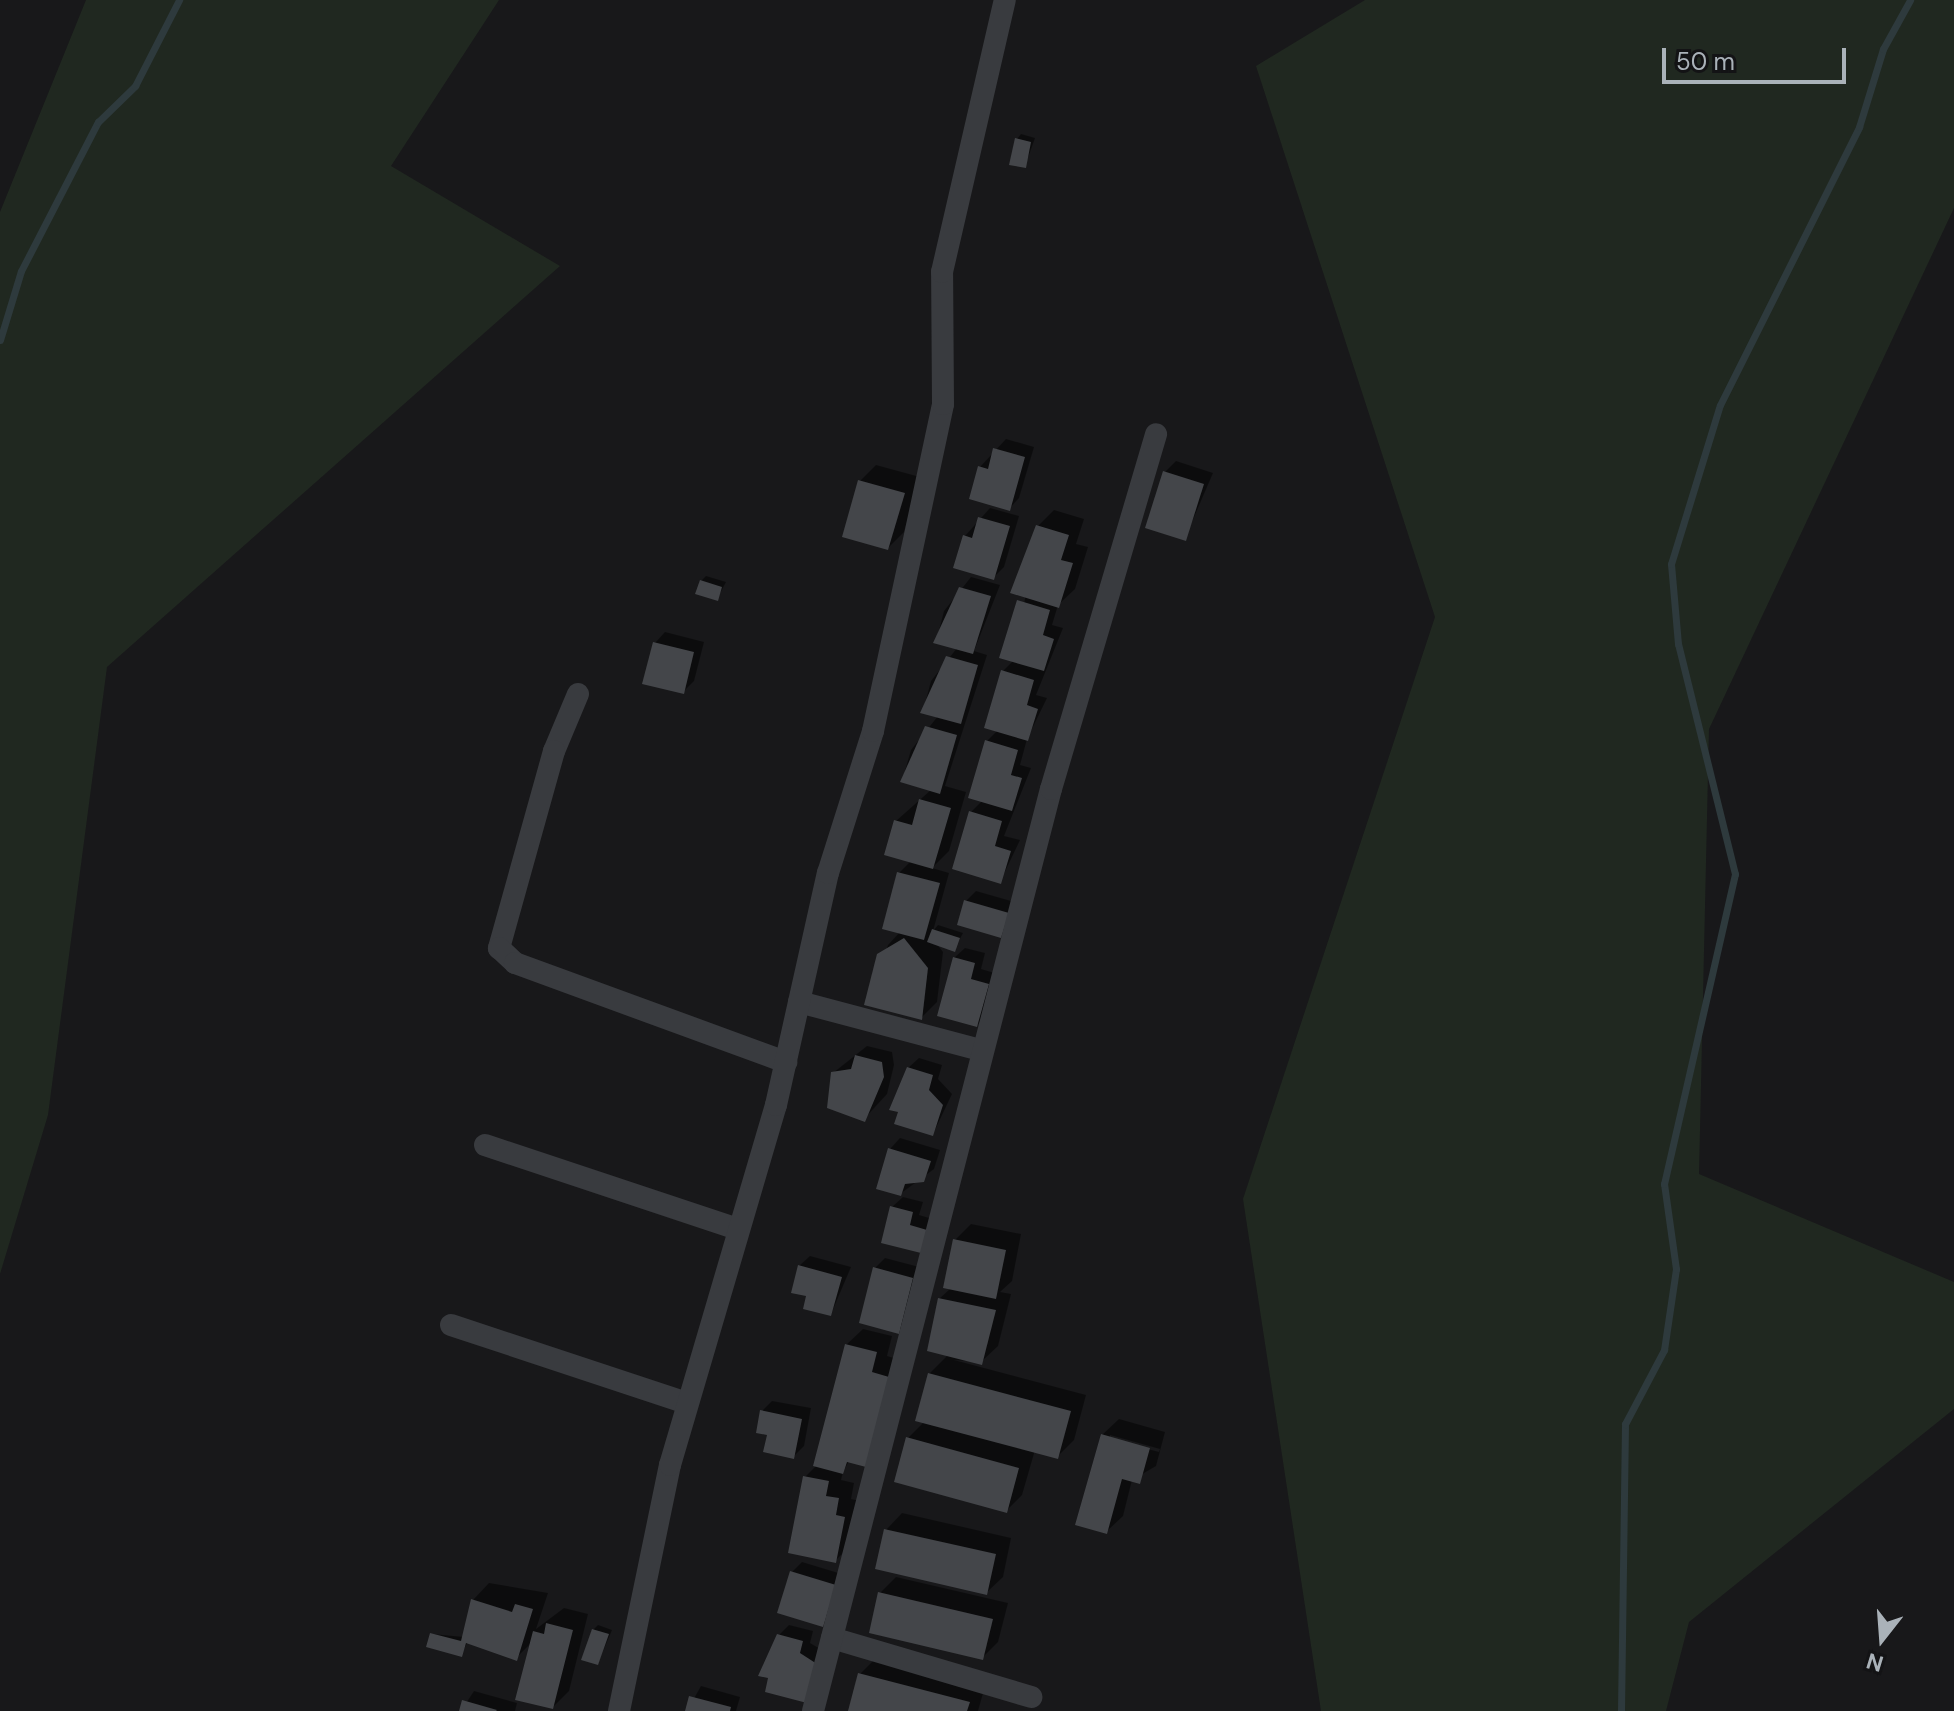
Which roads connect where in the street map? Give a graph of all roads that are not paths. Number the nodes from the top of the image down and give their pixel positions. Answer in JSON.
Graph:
{"nodes":[{"id":1,"x":1005,"y":0,"type":"edge"},
{"id":2,"x":1156,"y":434,"type":"dead end"},
{"id":3,"x":578,"y":694,"type":"dead end"},
{"id":4,"x":799,"y":1002,"type":"junction"},
{"id":5,"x":981,"y":1050,"type":"junction"},
{"id":6,"x":786,"y":1062,"type":"junction"},
{"id":7,"x":485,"y":1145,"type":"dead end"},
{"id":8,"x":735,"y":1228,"type":"junction"},
{"id":9,"x":451,"y":1325,"type":"dead end"},
{"id":10,"x":687,"y":1403,"type":"junction"},
{"id":11,"x":832,"y":1638,"type":"junction"},
{"id":12,"x":1031,"y":1697,"type":"dead end"},
{"id":13,"x":619,"y":1711,"type":"edge"},
{"id":14,"x":813,"y":1711,"type":"edge"}],
"edges":[{"from":1,"to":4,"type":"street"},
{"from":2,"to":5,"type":"street"},
{"from":3,"to":6,"type":"street"},
{"from":4,"to":5,"type":"street"},
{"from":4,"to":6,"type":"street"},
{"from":5,"to":11,"type":"street"},
{"from":6,"to":8,"type":"street"},
{"from":7,"to":8,"type":"street"},
{"from":8,"to":10,"type":"street"},
{"from":9,"to":10,"type":"street"},
{"from":10,"to":13,"type":"street"},
{"from":11,"to":12,"type":"street"},
{"from":11,"to":14,"type":"street"}]}
